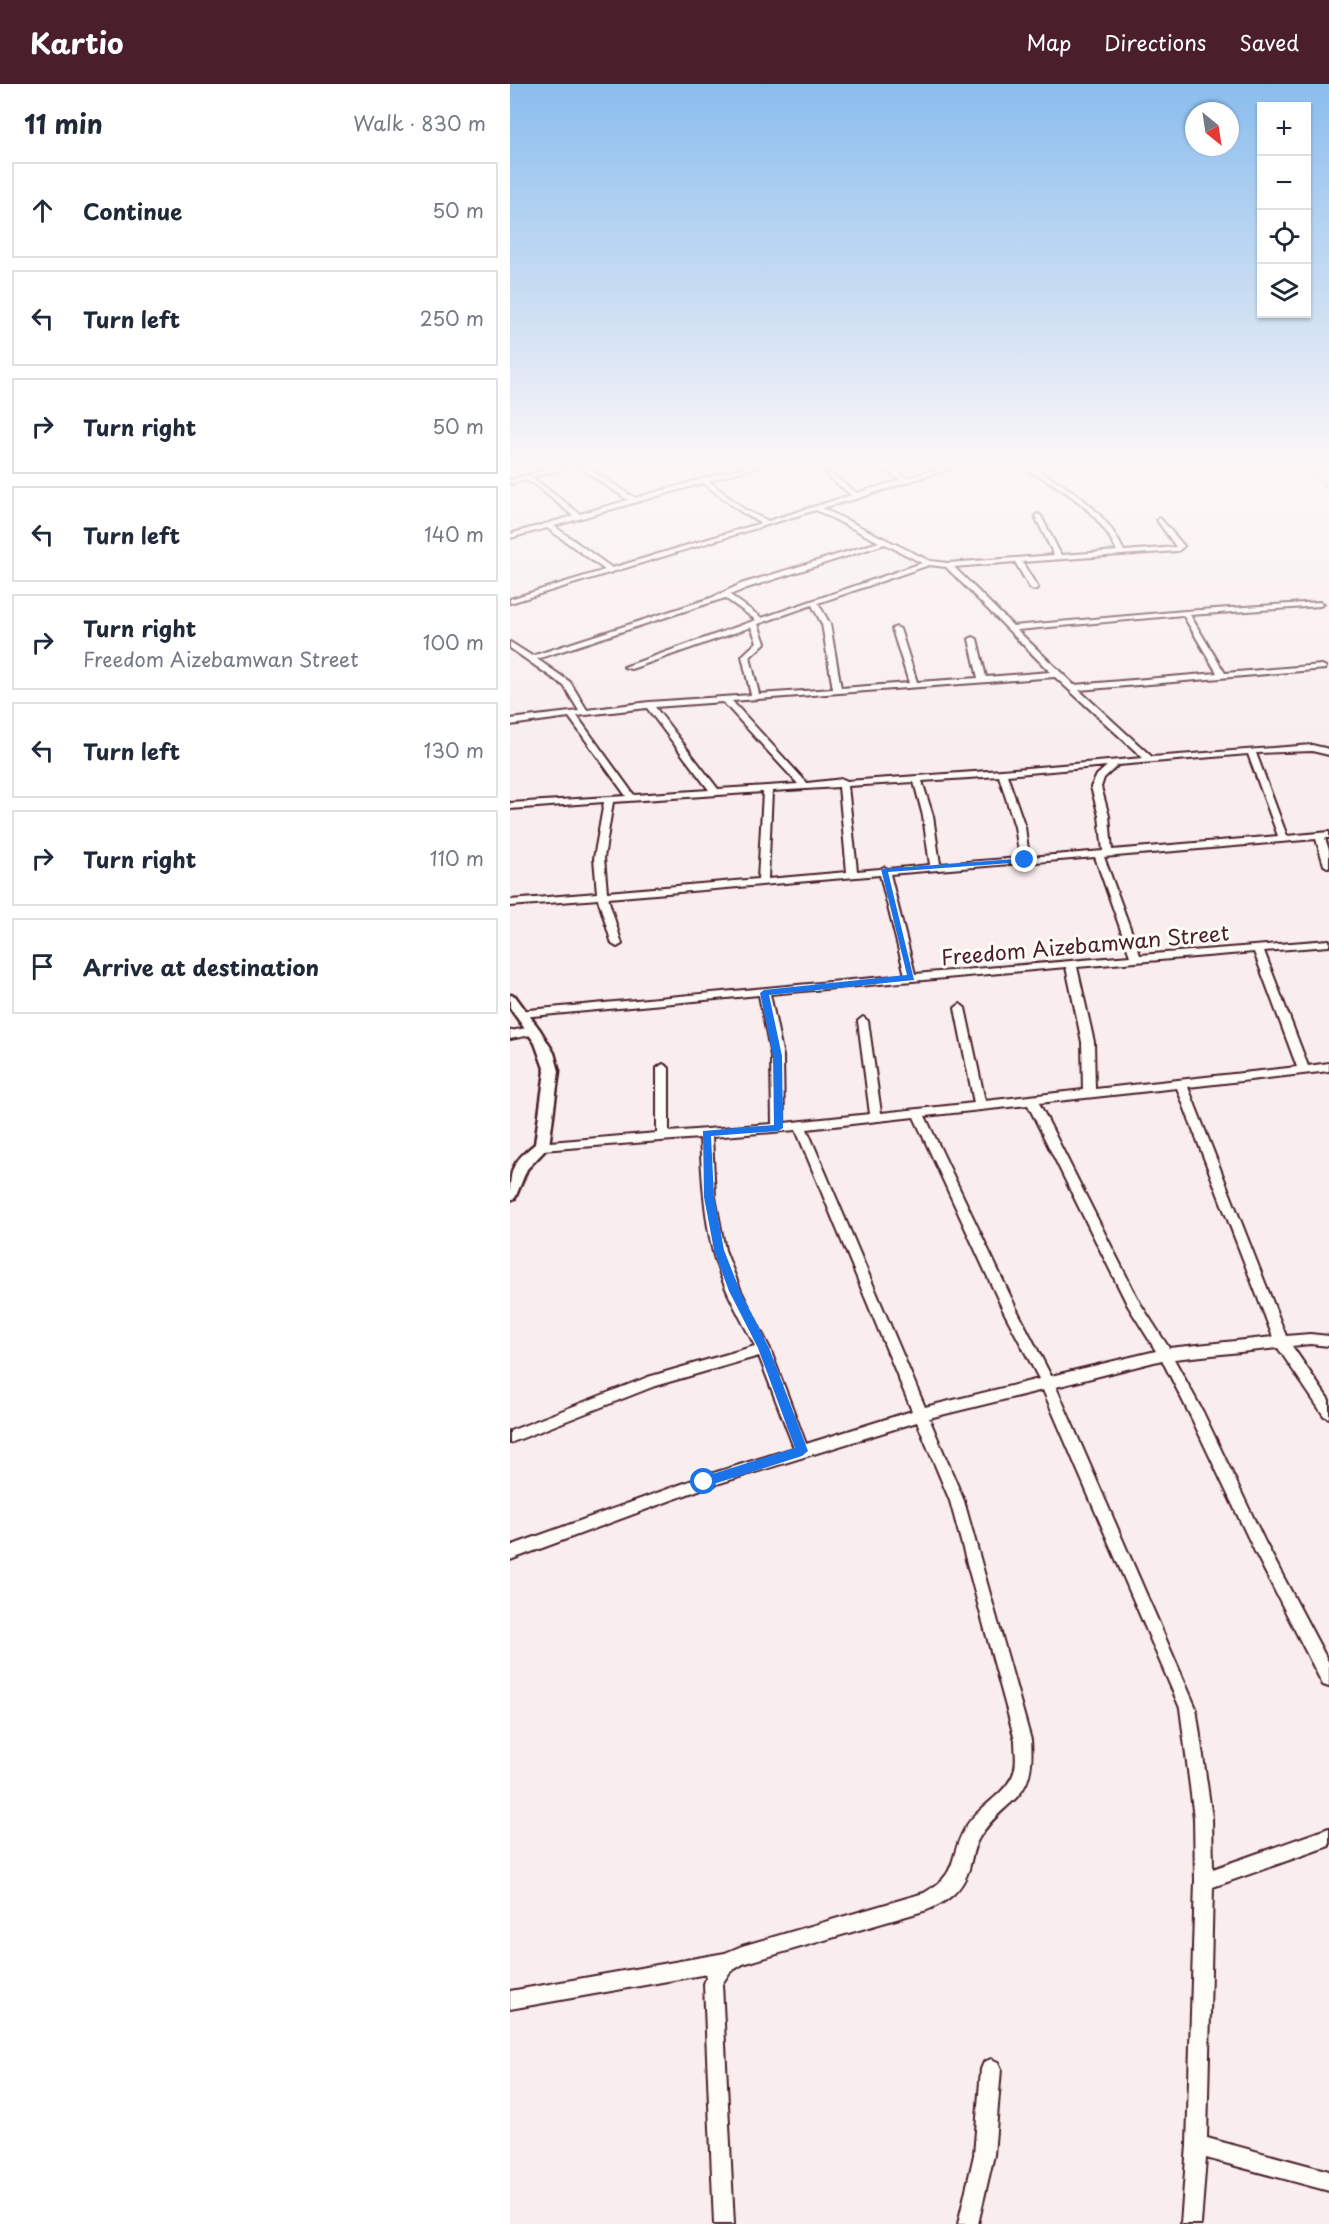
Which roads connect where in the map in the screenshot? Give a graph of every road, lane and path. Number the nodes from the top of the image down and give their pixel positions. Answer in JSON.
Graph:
{"nodes":[{"id":1,"x":603,"y":565,"type":"edge"},
{"id":2,"x":632,"y":565,"type":"edge"},
{"id":3,"x":812,"y":565,"type":"edge"},
{"id":4,"x":920,"y":565,"type":"edge"},
{"id":5,"x":948,"y":565,"type":"edge"},
{"id":6,"x":1020,"y":565,"type":"edge"},
{"id":7,"x":612,"y":571,"type":"junction"},
{"id":8,"x":1034,"y":588,"type":"dead end"},
{"id":9,"x":724,"y":594,"type":"junction"},
{"id":10,"x":510,"y":601,"type":"edge"},
{"id":11,"x":814,"y":602,"type":"junction"},
{"id":12,"x":1320,"y":604,"type":"dead end"},
{"id":13,"x":1185,"y":613,"type":"junction"},
{"id":14,"x":758,"y":622,"type":"junction"},
{"id":15,"x":1014,"y":628,"type":"junction"},
{"id":16,"x":896,"y":629,"type":"dead end"},
{"id":17,"x":973,"y":639,"type":"dead end"},
{"id":18,"x":510,"y":644,"type":"edge"},
{"id":19,"x":532,"y":658,"type":"junction"},
{"id":20,"x":628,"y":667,"type":"dead end"},
{"id":21,"x":1322,"y":668,"type":"dead end"},
{"id":22,"x":1057,"y":674,"type":"junction"},
{"id":23,"x":1222,"y":675,"type":"junction"},
{"id":24,"x":984,"y":681,"type":"junction"},
{"id":25,"x":914,"y":686,"type":"junction"},
{"id":26,"x":1073,"y":688,"type":"junction"},
{"id":27,"x":838,"y":692,"type":"junction"},
{"id":28,"x":756,"y":696,"type":"junction"},
{"id":29,"x":725,"y":699,"type":"junction"},
{"id":30,"x":649,"y":705,"type":"junction"},
{"id":31,"x":585,"y":714,"type":"junction"},
{"id":32,"x":572,"y":716,"type":"junction"},
{"id":33,"x":510,"y":722,"type":"edge"},
{"id":34,"x":1251,"y":751,"type":"junction"},
{"id":35,"x":1329,"y":752,"type":"edge"},
{"id":36,"x":1149,"y":759,"type":"junction"},
{"id":37,"x":1117,"y":762,"type":"junction"},
{"id":38,"x":1002,"y":773,"type":"junction"},
{"id":39,"x":917,"y":778,"type":"junction"},
{"id":40,"x":843,"y":782,"type":"junction"},
{"id":41,"x":804,"y":785,"type":"junction"},
{"id":42,"x":768,"y":789,"type":"junction"},
{"id":43,"x":715,"y":792,"type":"junction"},
{"id":44,"x":632,"y":798,"type":"junction"},
{"id":45,"x":609,"y":800,"type":"junction"},
{"id":46,"x":510,"y":806,"type":"edge"},
{"id":47,"x":1325,"y":836,"type":"edge"},
{"id":48,"x":1284,"y":839,"type":"junction"},
{"id":49,"x":1103,"y":855,"type":"junction"},
{"id":50,"x":1025,"y":860,"type":"junction"},
{"id":51,"x":1329,"y":865,"type":"edge"},
{"id":52,"x":935,"y":866,"type":"junction"},
{"id":53,"x":884,"y":870,"type":"junction"},
{"id":54,"x":852,"y":873,"type":"junction"},
{"id":55,"x":763,"y":881,"type":"junction"},
{"id":56,"x":602,"y":895,"type":"junction"},
{"id":57,"x":510,"y":903,"type":"edge"},
{"id":58,"x":617,"y":944,"type":"dead end"},
{"id":59,"x":1329,"y":944,"type":"edge"},
{"id":60,"x":1258,"y":950,"type":"junction"},
{"id":61,"x":1136,"y":958,"type":"junction"},
{"id":62,"x":1071,"y":964,"type":"junction"},
{"id":63,"x":911,"y":978,"type":"junction"},
{"id":64,"x":764,"y":993,"type":"junction"},
{"id":65,"x":510,"y":999,"type":"edge"},
{"id":66,"x":960,"y":1008,"type":"dead end"},
{"id":67,"x":522,"y":1012,"type":"junction"},
{"id":68,"x":863,"y":1021,"type":"dead end"},
{"id":69,"x":532,"y":1031,"type":"junction"},
{"id":70,"x":510,"y":1035,"type":"edge"},
{"id":71,"x":1329,"y":1067,"type":"edge"},
{"id":72,"x":663,"y":1068,"type":"dead end"},
{"id":73,"x":1304,"y":1070,"type":"junction"},
{"id":74,"x":1181,"y":1084,"type":"junction"},
{"id":75,"x":1089,"y":1094,"type":"junction"},
{"id":76,"x":1032,"y":1100,"type":"junction"},
{"id":77,"x":980,"y":1106,"type":"junction"},
{"id":78,"x":918,"y":1113,"type":"junction"},
{"id":79,"x":876,"y":1118,"type":"junction"},
{"id":80,"x":800,"y":1126,"type":"junction"},
{"id":81,"x":778,"y":1128,"type":"junction"},
{"id":82,"x":706,"y":1133,"type":"junction"},
{"id":83,"x":663,"y":1136,"type":"junction"},
{"id":84,"x":542,"y":1146,"type":"junction"},
{"id":85,"x":510,"y":1194,"type":"edge"},
{"id":86,"x":1329,"y":1341,"type":"edge"},
{"id":87,"x":1282,"y":1342,"type":"junction"},
{"id":88,"x":763,"y":1348,"type":"junction"},
{"id":89,"x":1165,"y":1354,"type":"junction"},
{"id":90,"x":1047,"y":1382,"type":"junction"},
{"id":91,"x":1329,"y":1412,"type":"edge"},
{"id":92,"x":922,"y":1414,"type":"junction"},
{"id":93,"x":510,"y":1437,"type":"edge"},
{"id":94,"x":802,"y":1451,"type":"junction"},
{"id":95,"x":510,"y":1553,"type":"edge"},
{"id":96,"x":1329,"y":1679,"type":"edge"},
{"id":97,"x":1329,"y":1837,"type":"edge"},
{"id":98,"x":1204,"y":1881,"type":"junction"},
{"id":99,"x":725,"y":1962,"type":"junction"},
{"id":100,"x":510,"y":2000,"type":"edge"},
{"id":101,"x":991,"y":2069,"type":"dead end"},
{"id":102,"x":1197,"y":2145,"type":"junction"},
{"id":103,"x":1329,"y":2181,"type":"edge"},
{"id":104,"x":724,"y":2224,"type":"edge"},
{"id":105,"x":968,"y":2224,"type":"edge"},
{"id":106,"x":1191,"y":2224,"type":"edge"}],
"edges":[{"from":1,"to":7,"type":"street"},
{"from":2,"to":7,"type":"street"},
{"from":3,"to":9,"type":"street"},
{"from":4,"to":11,"type":"street"},
{"from":5,"to":15,"type":"street"},
{"from":6,"to":8,"type":"street"},
{"from":7,"to":10,"type":"street"},
{"from":9,"to":14,"type":"street"},
{"from":9,"to":19,"type":"street"},
{"from":11,"to":14,"type":"street"},
{"from":11,"to":27,"type":"street"},
{"from":12,"to":13,"type":"street"},
{"from":13,"to":15,"type":"street"},
{"from":13,"to":23,"type":"street"},
{"from":14,"to":20,"type":"street"},
{"from":14,"to":28,"type":"street"},
{"from":15,"to":22,"type":"street"},
{"from":16,"to":25,"type":"street"},
{"from":17,"to":24,"type":"street"},
{"from":18,"to":19,"type":"street"},
{"from":19,"to":31,"type":"street"},
{"from":21,"to":23,"type":"street"},
{"from":22,"to":24,"type":"street"},
{"from":22,"to":26,"type":"street"},
{"from":23,"to":26,"type":"street"},
{"from":24,"to":25,"type":"street"},
{"from":25,"to":27,"type":"street"},
{"from":26,"to":36,"type":"street"},
{"from":27,"to":28,"type":"street"},
{"from":28,"to":29,"type":"street"},
{"from":29,"to":30,"type":"street"},
{"from":29,"to":41,"type":"street"},
{"from":30,"to":31,"type":"street"},
{"from":30,"to":43,"type":"street"},
{"from":31,"to":32,"type":"street"},
{"from":32,"to":33,"type":"street"},
{"from":32,"to":44,"type":"street"},
{"from":34,"to":35,"type":"street"},
{"from":34,"to":36,"type":"street"},
{"from":34,"to":48,"type":"street"},
{"from":36,"to":37,"type":"street"},
{"from":37,"to":38,"type":"street"},
{"from":37,"to":49,"type":"street"},
{"from":38,"to":39,"type":"street"},
{"from":38,"to":50,"type":"street"},
{"from":39,"to":40,"type":"street"},
{"from":39,"to":52,"type":"street"},
{"from":40,"to":41,"type":"street"},
{"from":40,"to":54,"type":"street"},
{"from":41,"to":42,"type":"street"},
{"from":42,"to":43,"type":"street"},
{"from":42,"to":55,"type":"street"},
{"from":43,"to":44,"type":"street"},
{"from":44,"to":45,"type":"street"},
{"from":45,"to":46,"type":"street"},
{"from":45,"to":56,"type":"street"},
{"from":47,"to":48,"type":"street"},
{"from":47,"to":51,"type":"street"},
{"from":48,"to":49,"type":"street"},
{"from":49,"to":50,"type":"street"},
{"from":49,"to":61,"type":"street"},
{"from":50,"to":52,"type":"street"},
{"from":52,"to":53,"type":"street"},
{"from":53,"to":54,"type":"street"},
{"from":53,"to":63,"type":"street"},
{"from":54,"to":55,"type":"street"},
{"from":55,"to":56,"type":"street"},
{"from":56,"to":57,"type":"street"},
{"from":56,"to":58,"type":"street"},
{"from":59,"to":60,"type":"street","name":"Freedom Aizebamwan Street"},
{"from":60,"to":61,"type":"street","name":"Freedom Aizebamwan Street"},
{"from":60,"to":73,"type":"street"},
{"from":61,"to":62,"type":"street","name":"Freedom Aizebamwan Street"},
{"from":62,"to":63,"type":"street","name":"Freedom Aizebamwan Street"},
{"from":62,"to":75,"type":"street"},
{"from":63,"to":64,"type":"street","name":"Freedom Aizebamwan Street"},
{"from":64,"to":67,"type":"street","name":"Freedom Aizebamwan Street"},
{"from":64,"to":81,"type":"street"},
{"from":65,"to":67,"type":"street"},
{"from":66,"to":77,"type":"street"},
{"from":67,"to":69,"type":"street"},
{"from":68,"to":79,"type":"street"},
{"from":69,"to":70,"type":"street"},
{"from":69,"to":84,"type":"street"},
{"from":71,"to":73,"type":"street"},
{"from":72,"to":83,"type":"street"},
{"from":73,"to":74,"type":"street"},
{"from":74,"to":75,"type":"street"},
{"from":74,"to":87,"type":"street"},
{"from":75,"to":76,"type":"street"},
{"from":76,"to":77,"type":"street"},
{"from":76,"to":89,"type":"street"},
{"from":77,"to":78,"type":"street"},
{"from":78,"to":79,"type":"street"},
{"from":78,"to":90,"type":"street"},
{"from":79,"to":80,"type":"street"},
{"from":80,"to":81,"type":"street"},
{"from":80,"to":92,"type":"street"},
{"from":81,"to":82,"type":"street"},
{"from":82,"to":83,"type":"street"},
{"from":82,"to":88,"type":"street"},
{"from":83,"to":84,"type":"street"},
{"from":84,"to":85,"type":"street"},
{"from":86,"to":87,"type":"street"},
{"from":87,"to":89,"type":"street"},
{"from":87,"to":91,"type":"street"},
{"from":88,"to":93,"type":"street"},
{"from":88,"to":94,"type":"street"},
{"from":89,"to":90,"type":"street"},
{"from":89,"to":96,"type":"street"},
{"from":90,"to":92,"type":"street"},
{"from":90,"to":98,"type":"street"},
{"from":92,"to":94,"type":"street"},
{"from":92,"to":99,"type":"street"},
{"from":94,"to":95,"type":"street"},
{"from":97,"to":98,"type":"street"},
{"from":98,"to":102,"type":"street"},
{"from":99,"to":100,"type":"street"},
{"from":99,"to":104,"type":"street"},
{"from":101,"to":105,"type":"street"},
{"from":102,"to":103,"type":"street"},
{"from":102,"to":106,"type":"street"}]}
